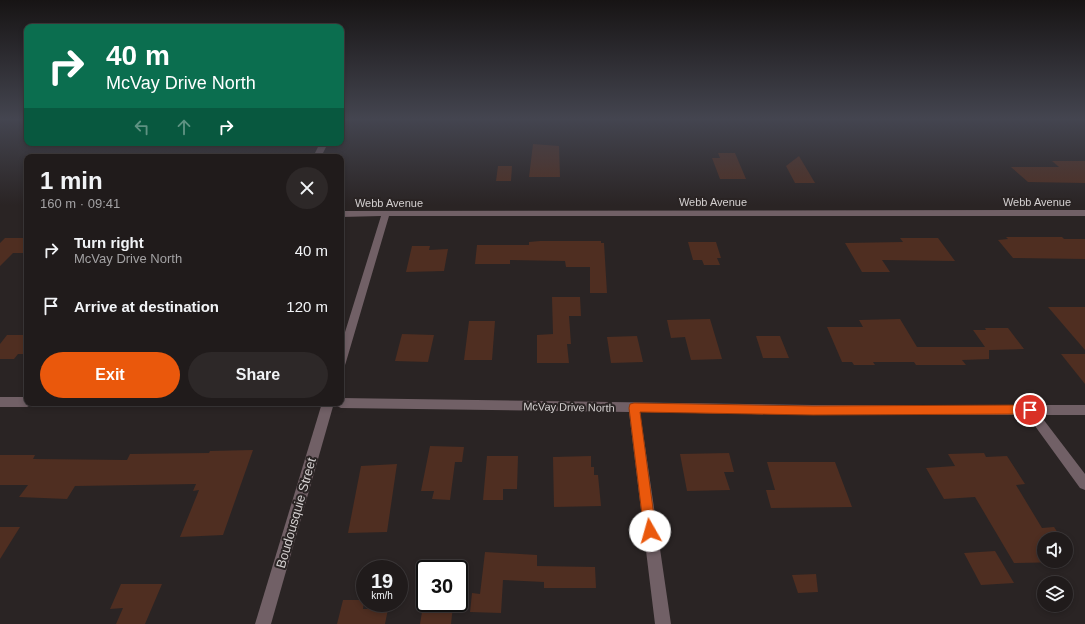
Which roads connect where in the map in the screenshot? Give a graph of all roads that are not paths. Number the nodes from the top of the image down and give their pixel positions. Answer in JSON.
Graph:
{"nodes":[{"id":1,"x":1085,"y":213,"type":"edge"},
{"id":2,"x":344,"y":214,"type":"edge"},
{"id":3,"x":386,"y":214,"type":"junction"},
{"id":4,"x":344,"y":352,"type":"edge"},
{"id":5,"x":0,"y":402,"type":"edge"},
{"id":6,"x":24,"y":402,"type":"edge"},
{"id":7,"x":344,"y":403,"type":"edge"},
{"id":8,"x":327,"y":406,"type":"edge"},
{"id":9,"x":634,"y":408,"type":"junction"},
{"id":10,"x":1030,"y":410,"type":"junction"},
{"id":11,"x":1085,"y":410,"type":"edge"},
{"id":12,"x":1085,"y":484,"type":"edge"},
{"id":13,"x":263,"y":624,"type":"edge"},
{"id":14,"x":663,"y":624,"type":"edge"}],
"edges":[{"from":1,"to":3,"type":"street","name":"Webb Avenue"},
{"from":2,"to":3,"type":"street","name":"Webb Avenue"},
{"from":3,"to":4,"type":"street"},
{"from":5,"to":6,"type":"street"},
{"from":7,"to":9,"type":"street","name":"McVay Drive North"},
{"from":8,"to":13,"type":"street","name":"Boudousquie Street"},
{"from":9,"to":10,"type":"street","name":"McVay Drive North"},
{"from":9,"to":14,"type":"street"},
{"from":10,"to":11,"type":"street","name":"McVay Drive North"},
{"from":10,"to":12,"type":"street"}]}
